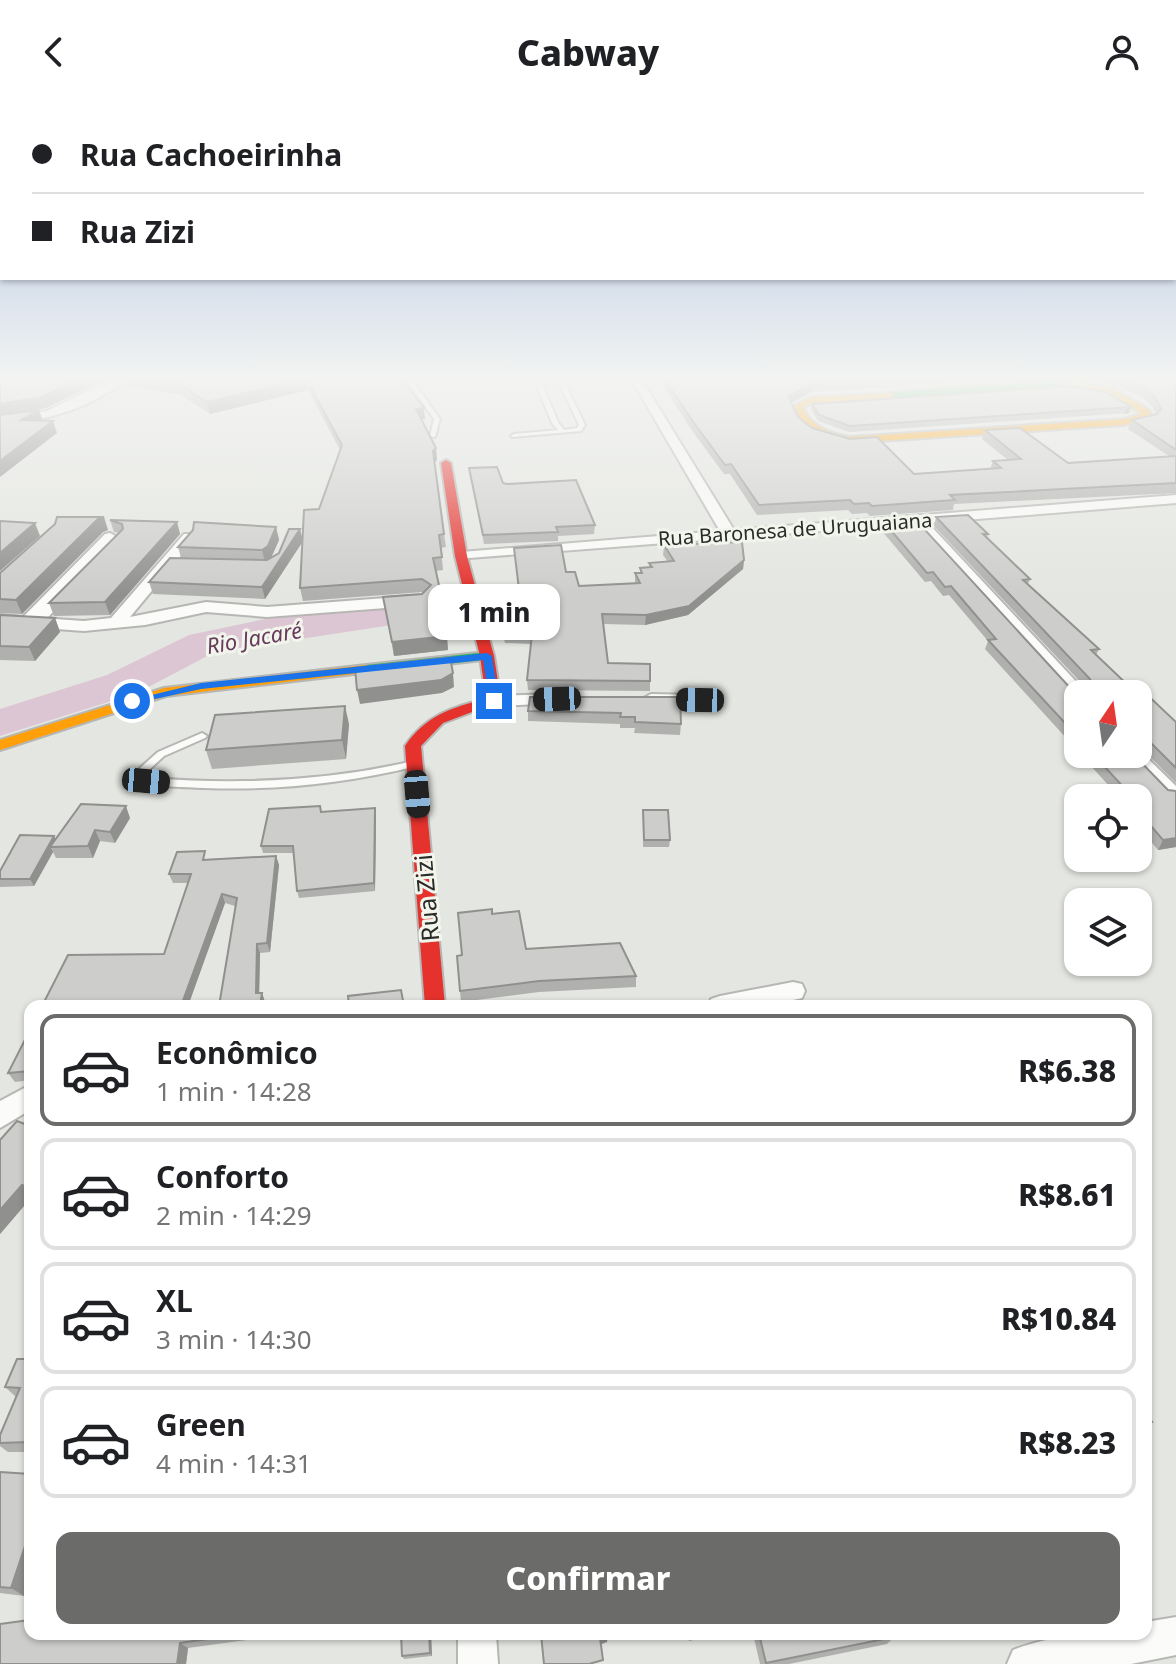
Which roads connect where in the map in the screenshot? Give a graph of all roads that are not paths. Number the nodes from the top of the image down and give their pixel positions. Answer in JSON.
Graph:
{"nodes":[{"id":1,"x":679,"y":450,"type":"edge"},
{"id":2,"x":446,"y":463,"type":"dead end"},
{"id":3,"x":1173,"y":502,"type":"edge"},
{"id":4,"x":918,"y":520,"type":"junction"},
{"id":5,"x":729,"y":534,"type":"junction"},
{"id":6,"x":189,"y":537,"type":"edge"},
{"id":7,"x":116,"y":538,"type":"edge"},
{"id":8,"x":461,"y":556,"type":"junction"},
{"id":9,"x":422,"y":600,"type":"edge"},
{"id":10,"x":0,"y":620,"type":"edge"},
{"id":11,"x":32,"y":622,"type":"junction"},
{"id":12,"x":115,"y":624,"type":"junction"},
{"id":13,"x":487,"y":656,"type":"junction"},
{"id":14,"x":1065,"y":680,"type":"edge"},
{"id":15,"x":572,"y":698,"type":"edge"},
{"id":16,"x":630,"y":698,"type":"edge"},
{"id":17,"x":700,"y":700,"type":"dead end"},
{"id":18,"x":494,"y":701,"type":"junction"},
{"id":19,"x":202,"y":736,"type":"dead end"},
{"id":20,"x":0,"y":745,"type":"edge"},
{"id":21,"x":415,"y":764,"type":"junction"},
{"id":22,"x":1147,"y":768,"type":"edge"},
{"id":23,"x":1172,"y":794,"type":"edge"},
{"id":24,"x":793,"y":991,"type":"dead end"},
{"id":25,"x":435,"y":1000,"type":"edge"},
{"id":26,"x":749,"y":1000,"type":"edge"},
{"id":27,"x":24,"y":1099,"type":"edge"},
{"id":28,"x":0,"y":1116,"type":"edge"},
{"id":29,"x":1176,"y":1636,"type":"edge"},
{"id":30,"x":477,"y":1640,"type":"edge"},
{"id":31,"x":478,"y":1664,"type":"edge"},
{"id":32,"x":1027,"y":1664,"type":"edge"}],
"edges":[{"from":1,"to":5,"type":"street"},
{"from":2,"to":8,"type":"street"},
{"from":3,"to":4,"type":"street","name":"Rua Baronesa de Uruguaiana"},
{"from":4,"to":5,"type":"street","name":"Rua Baronesa de Uruguaiana"},
{"from":4,"to":14,"type":"street"},
{"from":5,"to":8,"type":"street","name":"Rua Baronesa de Uruguaiana"},
{"from":6,"to":12,"type":"street"},
{"from":7,"to":11,"type":"street"},
{"from":8,"to":13,"type":"street"},
{"from":9,"to":12,"type":"street"},
{"from":10,"to":11,"type":"street"},
{"from":11,"to":12,"type":"street"},
{"from":13,"to":18,"type":"street"},
{"from":13,"to":20,"type":"street"},
{"from":15,"to":18,"type":"street"},
{"from":16,"to":17,"type":"street"},
{"from":18,"to":21,"type":"street","name":"Rua Zizi"},
{"from":19,"to":21,"type":"lane"},
{"from":21,"to":25,"type":"street","name":"Rua Zizi"},
{"from":22,"to":23,"type":"street"},
{"from":24,"to":26,"type":"street"},
{"from":27,"to":28,"type":"street"},
{"from":29,"to":32,"type":"street"},
{"from":30,"to":31,"type":"street"}]}
